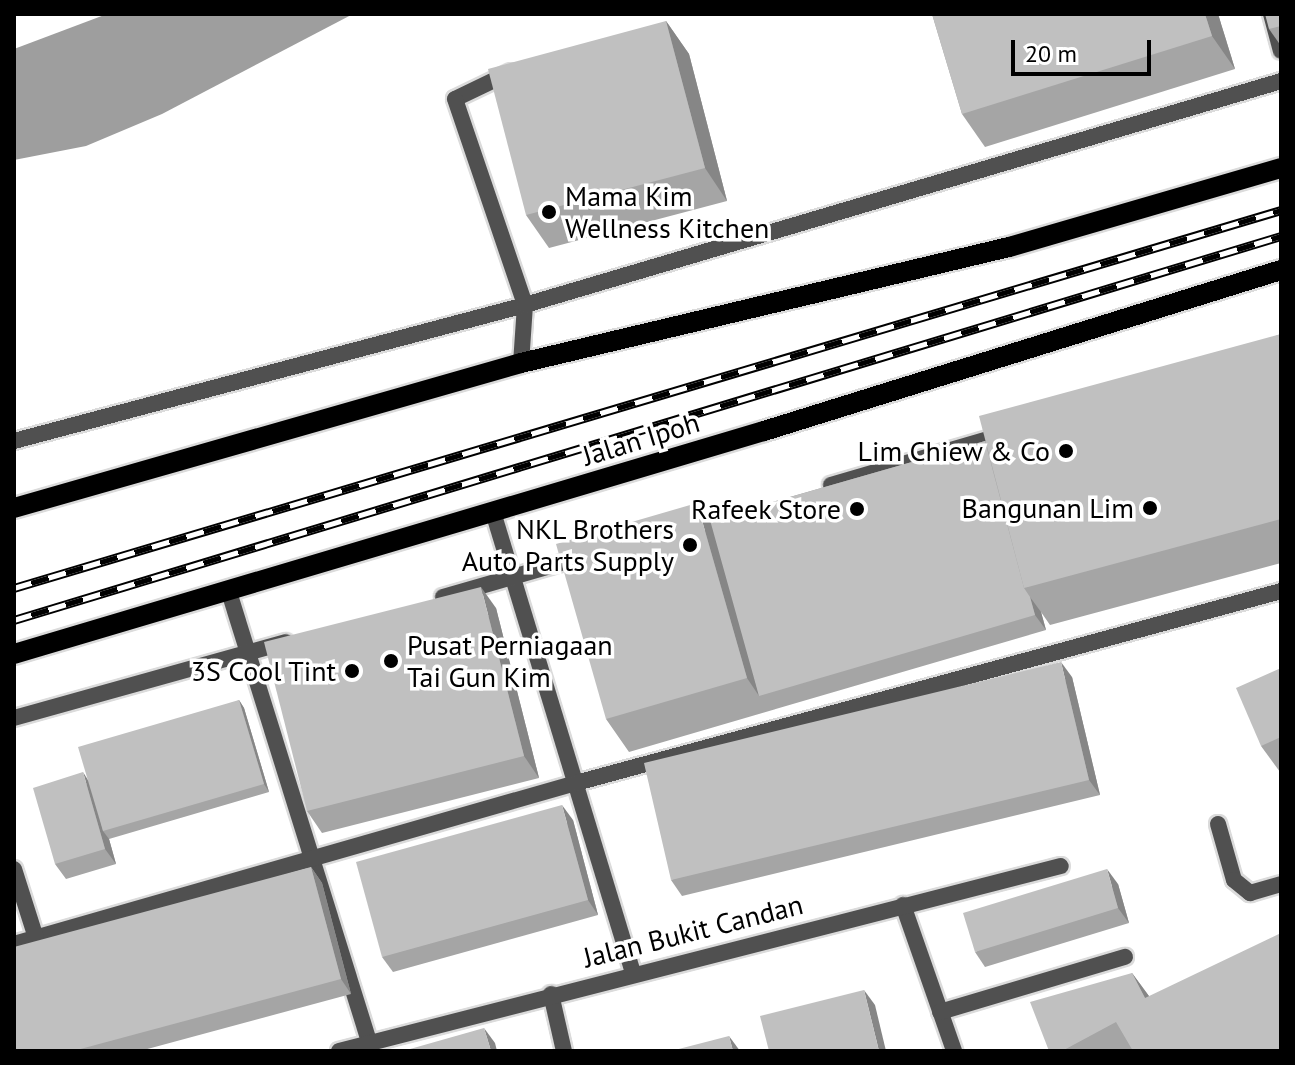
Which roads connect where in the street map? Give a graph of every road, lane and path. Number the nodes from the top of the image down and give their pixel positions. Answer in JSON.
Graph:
{"nodes":[{"id":1,"x":1271,"y":14,"type":"edge"},
{"id":2,"x":1281,"y":51,"type":"edge"},
{"id":3,"x":522,"y":67,"type":"edge"},
{"id":4,"x":1281,"y":81,"type":"edge"},
{"id":5,"x":1281,"y":168,"type":"edge"},
{"id":6,"x":1281,"y":270,"type":"edge"},
{"id":7,"x":525,"y":305,"type":"junction"},
{"id":8,"x":521,"y":363,"type":"junction"},
{"id":9,"x":1018,"y":430,"type":"edge"},
{"id":10,"x":14,"y":441,"type":"edge"},
{"id":11,"x":811,"y":491,"type":"edge"},
{"id":12,"x":14,"y":508,"type":"edge"},
{"id":13,"x":493,"y":512,"type":"junction"},
{"id":14,"x":604,"y":551,"type":"edge"},
{"id":15,"x":515,"y":576,"type":"junction"},
{"id":16,"x":1281,"y":591,"type":"edge"},
{"id":17,"x":229,"y":592,"type":"junction"},
{"id":18,"x":426,"y":602,"type":"edge"},
{"id":19,"x":307,"y":636,"type":"edge"},
{"id":20,"x":247,"y":653,"type":"junction"},
{"id":21,"x":14,"y":654,"type":"edge"},
{"id":22,"x":14,"y":718,"type":"edge"},
{"id":23,"x":576,"y":783,"type":"junction"},
{"id":24,"x":1218,"y":824,"type":"dead end"},
{"id":25,"x":317,"y":860,"type":"junction"},
{"id":26,"x":1061,"y":866,"type":"dead end"},
{"id":27,"x":14,"y":869,"type":"edge"},
{"id":28,"x":1281,"y":884,"type":"edge"},
{"id":29,"x":903,"y":905,"type":"junction"},
{"id":30,"x":36,"y":938,"type":"junction"},
{"id":31,"x":14,"y":944,"type":"edge"},
{"id":32,"x":1125,"y":957,"type":"dead end"},
{"id":33,"x":633,"y":972,"type":"junction"},
{"id":34,"x":551,"y":994,"type":"junction"},
{"id":35,"x":940,"y":1012,"type":"junction"},
{"id":36,"x":369,"y":1041,"type":"junction"},
{"id":37,"x":339,"y":1051,"type":"edge"},
{"id":38,"x":564,"y":1051,"type":"edge"},
{"id":39,"x":954,"y":1051,"type":"edge"}],
"edges":[{"from":1,"to":2,"type":"street"},
{"from":3,"to":7,"type":"street"},
{"from":4,"to":7,"type":"street"},
{"from":5,"to":8,"type":"main road"},
{"from":6,"to":13,"type":"main road","name":"Jalan Ipoh"},
{"from":7,"to":8,"type":"street"},
{"from":7,"to":10,"type":"street"},
{"from":8,"to":12,"type":"main road"},
{"from":9,"to":11,"type":"street"},
{"from":13,"to":15,"type":"street"},
{"from":13,"to":17,"type":"main road","name":"Jalan Ipoh"},
{"from":14,"to":15,"type":"street"},
{"from":15,"to":18,"type":"street"},
{"from":15,"to":23,"type":"street"},
{"from":16,"to":23,"type":"street"},
{"from":17,"to":20,"type":"street"},
{"from":17,"to":21,"type":"main road","name":"Jalan Ipoh"},
{"from":19,"to":20,"type":"street"},
{"from":20,"to":22,"type":"street"},
{"from":20,"to":25,"type":"street"},
{"from":23,"to":25,"type":"street"},
{"from":23,"to":33,"type":"street"},
{"from":24,"to":28,"type":"street"},
{"from":25,"to":30,"type":"street"},
{"from":25,"to":36,"type":"street"},
{"from":26,"to":29,"type":"street","name":"Jalan Bukit Candan"},
{"from":27,"to":30,"type":"street"},
{"from":29,"to":33,"type":"street","name":"Jalan Bukit Candan"},
{"from":29,"to":35,"type":"street"},
{"from":30,"to":31,"type":"street"},
{"from":32,"to":35,"type":"street"},
{"from":33,"to":34,"type":"street","name":"Jalan Bukit Candan"},
{"from":34,"to":36,"type":"street","name":"Jalan Bukit Candan"},
{"from":34,"to":38,"type":"street"},
{"from":35,"to":39,"type":"street"},
{"from":36,"to":37,"type":"street","name":"Jalan Bukit Candan"}]}
